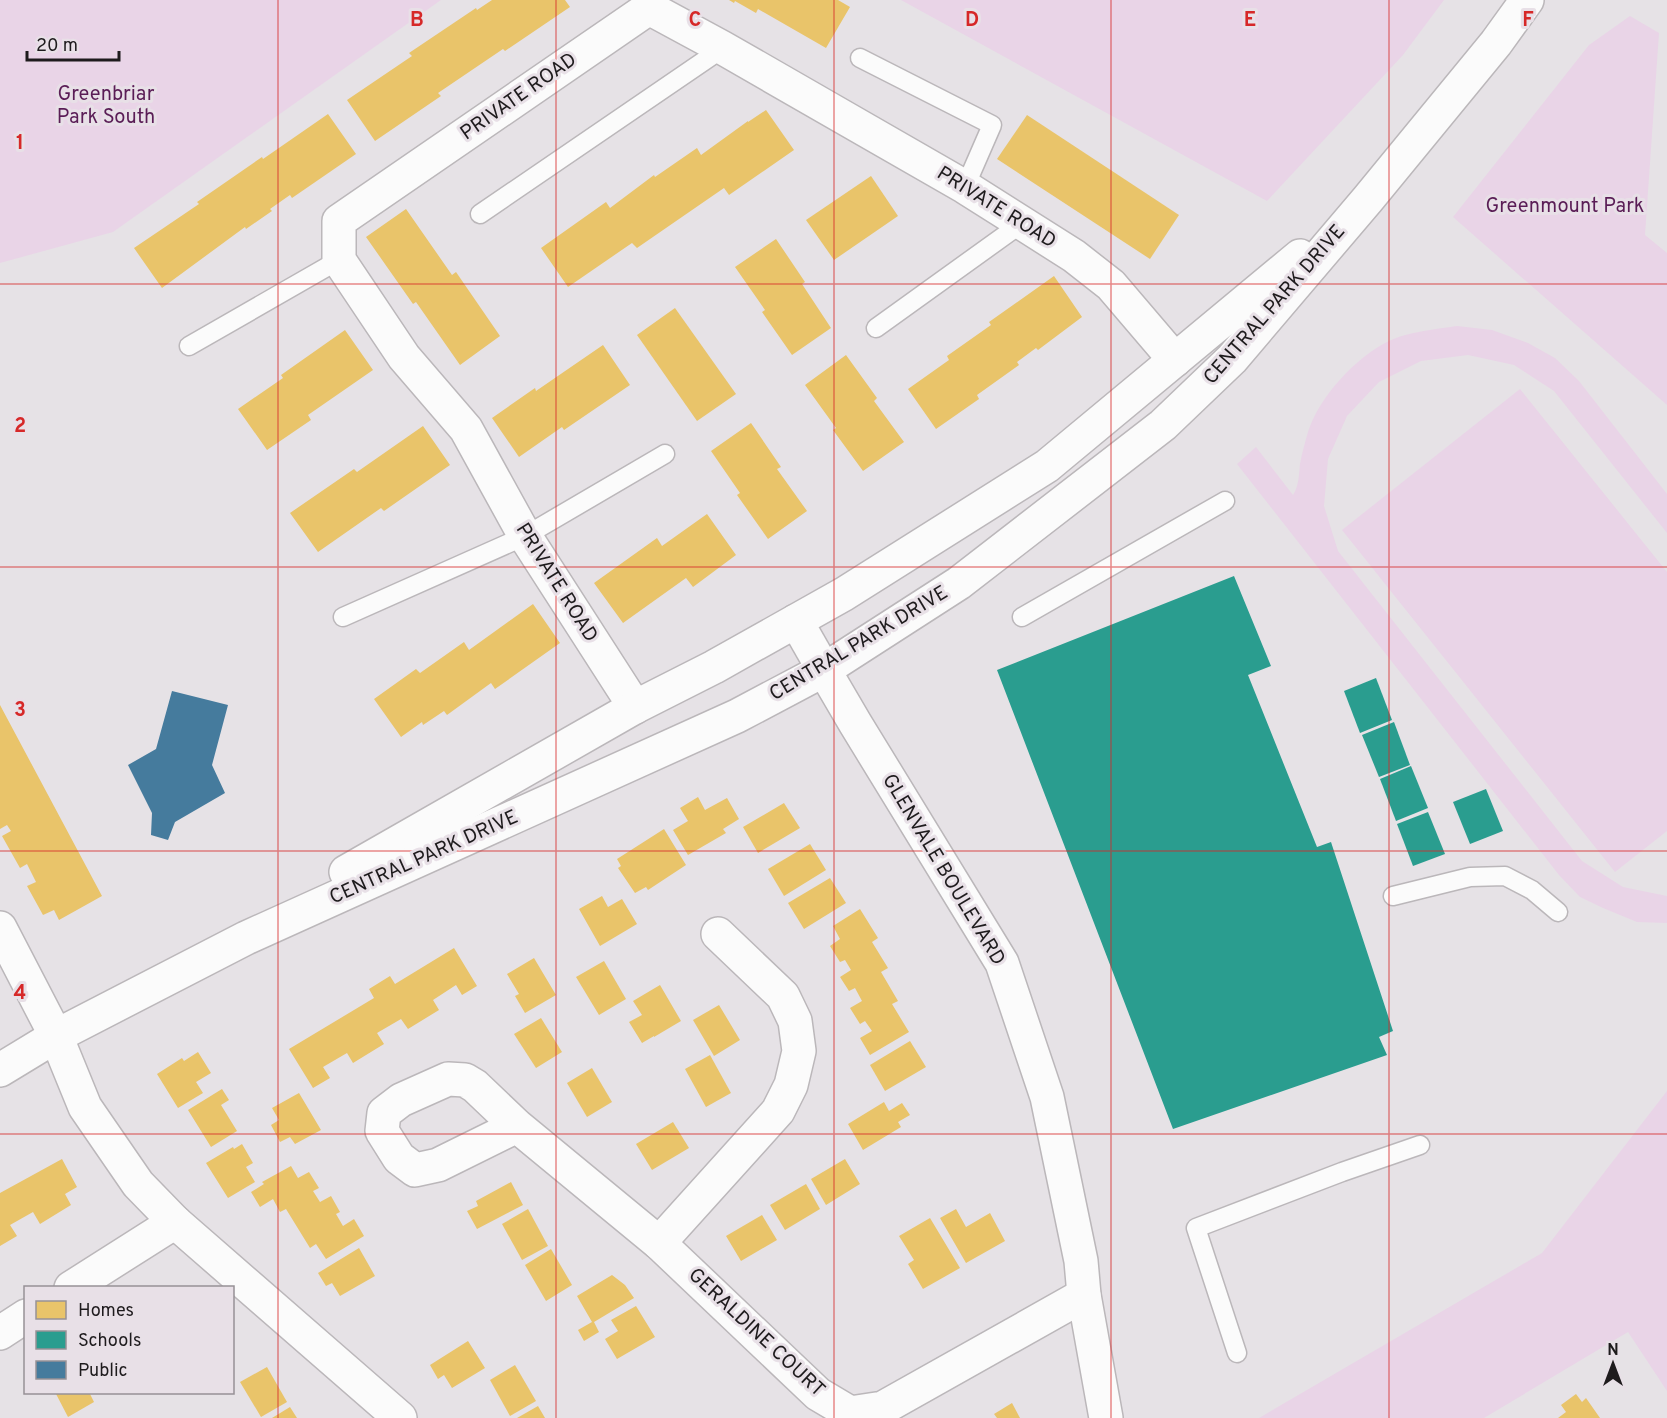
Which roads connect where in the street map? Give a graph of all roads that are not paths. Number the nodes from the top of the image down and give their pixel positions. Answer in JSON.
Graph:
{"nodes":[{"id":1,"x":1527,"y":0,"type":"edge"},
{"id":2,"x":723,"y":48,"type":"junction"},
{"id":3,"x":861,"y":58,"type":"dead end"},
{"id":4,"x":965,"y":187,"type":"junction"},
{"id":5,"x":1368,"y":199,"type":"junction"},
{"id":6,"x":480,"y":214,"type":"dead end"},
{"id":7,"x":1022,"y":223,"type":"junction"},
{"id":8,"x":339,"y":261,"type":"junction"},
{"id":9,"x":876,"y":328,"type":"dead end"},
{"id":10,"x":189,"y":346,"type":"dead end"},
{"id":11,"x":1174,"y":360,"type":"junction"},
{"id":12,"x":665,"y":454,"type":"dead end"},
{"id":13,"x":1225,"y":501,"type":"dead end"},
{"id":14,"x":525,"y":536,"type":"junction"},
{"id":15,"x":343,"y":617,"type":"dead end"},
{"id":16,"x":1022,"y":617,"type":"dead end"},
{"id":17,"x":796,"y":621,"type":"junction"},
{"id":18,"x":825,"y":670,"type":"junction"},
{"id":19,"x":635,"y":707,"type":"junction"},
{"id":20,"x":1394,"y":896,"type":"dead end"},
{"id":21,"x":1558,"y":912,"type":"dead end"},
{"id":22,"x":0,"y":928,"type":"edge"},
{"id":23,"x":718,"y":934,"type":"dead end"},
{"id":24,"x":246,"y":938,"type":"junction"},
{"id":25,"x":56,"y":1036,"type":"junction"},
{"id":26,"x":0,"y":1070,"type":"edge"},
{"id":27,"x":517,"y":1126,"type":"dead end"},
{"id":28,"x":1420,"y":1145,"type":"dead end"},
{"id":29,"x":175,"y":1222,"type":"junction"},
{"id":30,"x":659,"y":1243,"type":"junction"},
{"id":31,"x":73,"y":1286,"type":"edge"},
{"id":32,"x":1084,"y":1295,"type":"junction"},
{"id":33,"x":24,"y":1318,"type":"edge"},
{"id":34,"x":0,"y":1333,"type":"edge"},
{"id":35,"x":1237,"y":1353,"type":"dead end"},
{"id":36,"x":400,"y":1418,"type":"edge"},
{"id":37,"x":1106,"y":1418,"type":"edge"}],
"edges":[{"from":1,"to":5,"type":"street","name":"CENTRAL PARK DRIVE"},
{"from":2,"to":4,"type":"street","name":"PRIVATE ROAD"},
{"from":2,"to":6,"type":"lane"},
{"from":2,"to":8,"type":"street","name":"PRIVATE ROAD"},
{"from":3,"to":4,"type":"lane"},
{"from":4,"to":7,"type":"street","name":"PRIVATE ROAD"},
{"from":5,"to":11,"type":"street","name":"CENTRAL PARK DRIVE"},
{"from":5,"to":18,"type":"street","name":"CENTRAL PARK DRIVE"},
{"from":7,"to":9,"type":"lane"},
{"from":7,"to":11,"type":"street","name":"PRIVATE ROAD"},
{"from":8,"to":10,"type":"lane"},
{"from":8,"to":14,"type":"street","name":"PRIVATE ROAD"},
{"from":11,"to":17,"type":"street","name":"CENTRAL PARK DRIVE"},
{"from":12,"to":14,"type":"lane"},
{"from":13,"to":16,"type":"lane"},
{"from":14,"to":15,"type":"lane"},
{"from":14,"to":19,"type":"street","name":"PRIVATE ROAD"},
{"from":17,"to":18,"type":"street","name":"GLENVALE BOULEVARD"},
{"from":17,"to":19,"type":"street","name":"CENTRAL PARK DRIVE"},
{"from":18,"to":24,"type":"street","name":"CENTRAL PARK DRIVE"},
{"from":18,"to":32,"type":"street","name":"GLENVALE BOULEVARD"},
{"from":19,"to":24,"type":"street","name":"CENTRAL PARK DRIVE"},
{"from":20,"to":21,"type":"lane"},
{"from":22,"to":25,"type":"street"},
{"from":23,"to":30,"type":"street"},
{"from":24,"to":25,"type":"street","name":"CENTRAL PARK DRIVE"},
{"from":25,"to":26,"type":"street","name":"CENTRAL PARK DRIVE"},
{"from":25,"to":29,"type":"street"},
{"from":27,"to":30,"type":"street","name":"GERALDINE COURT"},
{"from":28,"to":35,"type":"lane"},
{"from":29,"to":31,"type":"street"},
{"from":29,"to":36,"type":"street"},
{"from":30,"to":32,"type":"street","name":"GERALDINE COURT"},
{"from":32,"to":37,"type":"street","name":"GLENVALE BOULEVARD"},
{"from":33,"to":34,"type":"street"}]}
